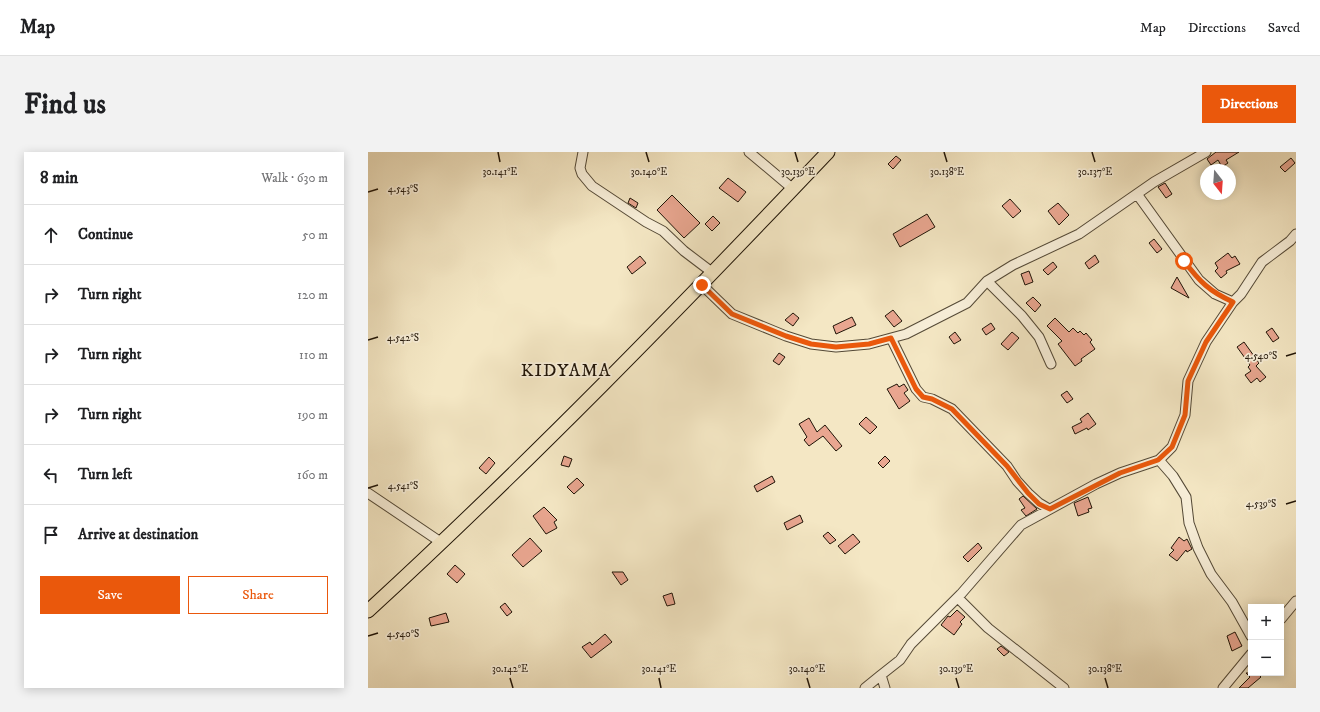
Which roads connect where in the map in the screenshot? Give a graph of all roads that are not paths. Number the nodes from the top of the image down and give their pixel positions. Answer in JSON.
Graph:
{"nodes":[{"id":1,"x":583,"y":152,"type":"edge"},
{"id":2,"x":749,"y":152,"type":"edge"},
{"id":3,"x":828,"y":152,"type":"edge"},
{"id":4,"x":1206,"y":152,"type":"edge"},
{"id":5,"x":793,"y":188,"type":"junction"},
{"id":6,"x":1137,"y":194,"type":"junction"},
{"id":7,"x":1296,"y":234,"type":"edge"},
{"id":8,"x":713,"y":273,"type":"junction"},
{"id":9,"x":987,"y":281,"type":"junction"},
{"id":10,"x":702,"y":285,"type":"junction"},
{"id":11,"x":1233,"y":302,"type":"junction"},
{"id":12,"x":891,"y":338,"type":"junction"},
{"id":13,"x":1051,"y":364,"type":"dead end"},
{"id":14,"x":1158,"y":460,"type":"junction"},
{"id":15,"x":368,"y":493,"type":"edge"},
{"id":16,"x":1050,"y":509,"type":"junction"},
{"id":17,"x":442,"y":544,"type":"junction"},
{"id":18,"x":958,"y":598,"type":"junction"},
{"id":19,"x":1296,"y":601,"type":"edge"},
{"id":20,"x":368,"y":611,"type":"edge"},
{"id":21,"x":1284,"y":615,"type":"edge"},
{"id":22,"x":1248,"y":631,"type":"edge"},
{"id":23,"x":1248,"y":658,"type":"edge"},
{"id":24,"x":881,"y":675,"type":"junction"},
{"id":25,"x":865,"y":688,"type":"edge"},
{"id":26,"x":886,"y":688,"type":"edge"},
{"id":27,"x":1064,"y":688,"type":"edge"},
{"id":28,"x":1223,"y":688,"type":"edge"}],
"edges":[{"from":1,"to":8,"type":"street"},
{"from":2,"to":5,"type":"street"},
{"from":3,"to":5,"type":"highway"},
{"from":4,"to":6,"type":"street"},
{"from":5,"to":8,"type":"highway"},
{"from":6,"to":9,"type":"street"},
{"from":6,"to":11,"type":"street"},
{"from":7,"to":11,"type":"street"},
{"from":8,"to":10,"type":"highway"},
{"from":9,"to":12,"type":"street"},
{"from":9,"to":13,"type":"street"},
{"from":10,"to":12,"type":"street"},
{"from":10,"to":17,"type":"highway"},
{"from":11,"to":14,"type":"street"},
{"from":12,"to":16,"type":"street"},
{"from":14,"to":16,"type":"street"},
{"from":14,"to":22,"type":"street"},
{"from":15,"to":17,"type":"street"},
{"from":16,"to":18,"type":"street"},
{"from":17,"to":20,"type":"highway"},
{"from":18,"to":24,"type":"street"},
{"from":18,"to":27,"type":"street"},
{"from":19,"to":21,"type":"street"},
{"from":23,"to":28,"type":"street"},
{"from":24,"to":25,"type":"street"},
{"from":24,"to":26,"type":"street"}]}
